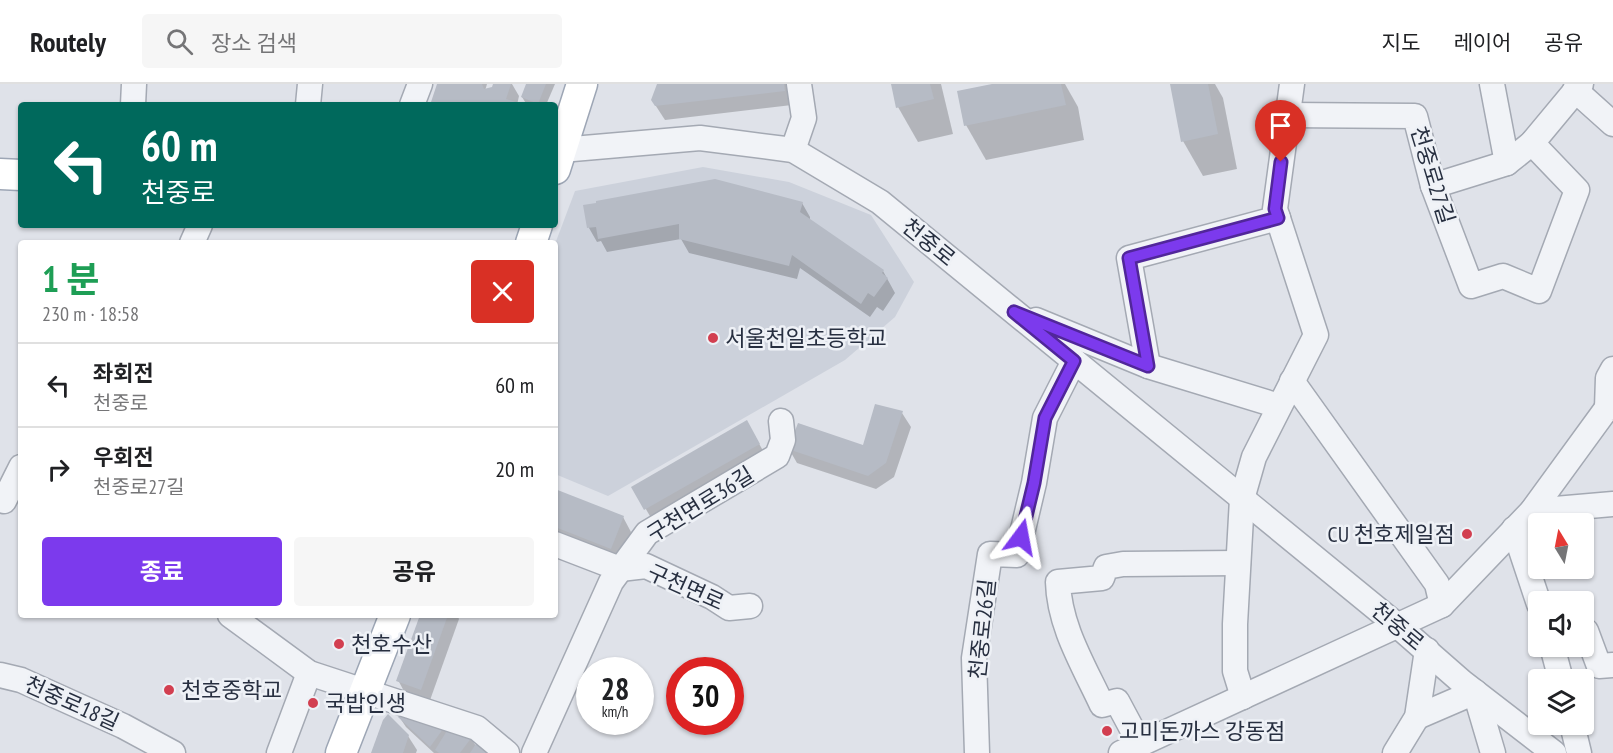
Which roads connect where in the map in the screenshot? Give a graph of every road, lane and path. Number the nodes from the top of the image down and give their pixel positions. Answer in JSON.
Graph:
{"nodes":[{"id":1,"x":134,"y":84,"type":"edge"},
{"id":2,"x":310,"y":84,"type":"edge"},
{"id":3,"x":420,"y":84,"type":"edge"},
{"id":4,"x":582,"y":84,"type":"edge"},
{"id":5,"x":799,"y":84,"type":"edge"},
{"id":6,"x":1292,"y":84,"type":"edge"},
{"id":7,"x":1492,"y":84,"type":"edge"},
{"id":8,"x":1578,"y":87,"type":"edge"},
{"id":9,"x":133,"y":102,"type":"edge"},
{"id":10,"x":308,"y":102,"type":"edge"},
{"id":11,"x":413,"y":102,"type":"edge"},
{"id":12,"x":1287,"y":115,"type":"junction"},
{"id":13,"x":1613,"y":124,"type":"edge"},
{"id":14,"x":1532,"y":142,"type":"junction"},
{"id":15,"x":793,"y":150,"type":"junction"},
{"id":16,"x":558,"y":154,"type":"edge"},
{"id":17,"x":558,"y":157,"type":"edge"},
{"id":18,"x":1507,"y":163,"type":"junction"},
{"id":19,"x":0,"y":174,"type":"edge"},
{"id":20,"x":18,"y":175,"type":"edge"},
{"id":21,"x":1433,"y":186,"type":"junction"},
{"id":22,"x":1278,"y":218,"type":"junction"},
{"id":23,"x":1014,"y":312,"type":"junction"},
{"id":24,"x":1074,"y":361,"type":"junction"},
{"id":25,"x":1148,"y":366,"type":"junction"},
{"id":26,"x":1613,"y":369,"type":"edge"},
{"id":27,"x":1292,"y":381,"type":"junction"},
{"id":28,"x":1280,"y":406,"type":"junction"},
{"id":29,"x":1610,"y":408,"type":"edge"},
{"id":30,"x":781,"y":421,"type":"dead end"},
{"id":31,"x":18,"y":475,"type":"edge"},
{"id":32,"x":1242,"y":499,"type":"junction"},
{"id":33,"x":8,"y":503,"type":"edge"},
{"id":34,"x":1613,"y":504,"type":"edge"},
{"id":35,"x":1532,"y":511,"type":"junction"},
{"id":36,"x":1514,"y":529,"type":"junction"},
{"id":37,"x":558,"y":545,"type":"edge"},
{"id":38,"x":1238,"y":563,"type":"junction"},
{"id":39,"x":620,"y":569,"type":"junction"},
{"id":40,"x":1535,"y":591,"type":"edge"},
{"id":41,"x":1442,"y":604,"type":"junction"},
{"id":42,"x":750,"y":606,"type":"dead end"},
{"id":43,"x":234,"y":618,"type":"edge"},
{"id":44,"x":394,"y":618,"type":"edge"},
{"id":45,"x":1398,"y":626,"type":"junction"},
{"id":46,"x":1427,"y":650,"type":"junction"},
{"id":47,"x":1594,"y":653,"type":"edge"},
{"id":48,"x":1613,"y":665,"type":"edge"},
{"id":49,"x":309,"y":673,"type":"junction"},
{"id":50,"x":0,"y":675,"type":"edge"},
{"id":51,"x":365,"y":691,"type":"junction"},
{"id":52,"x":1475,"y":692,"type":"junction"},
{"id":53,"x":1243,"y":697,"type":"junction"},
{"id":54,"x":1417,"y":717,"type":"junction"},
{"id":55,"x":1575,"y":735,"type":"edge"},
{"id":56,"x":1131,"y":749,"type":"edge"},
{"id":57,"x":173,"y":753,"type":"edge"},
{"id":58,"x":279,"y":753,"type":"edge"},
{"id":59,"x":341,"y":753,"type":"edge"},
{"id":60,"x":507,"y":753,"type":"edge"},
{"id":61,"x":534,"y":753,"type":"edge"},
{"id":62,"x":977,"y":753,"type":"edge"},
{"id":63,"x":1395,"y":753,"type":"edge"},
{"id":64,"x":1492,"y":753,"type":"edge"},
{"id":65,"x":1554,"y":753,"type":"edge"},
{"id":66,"x":1579,"y":753,"type":"edge"}],
"edges":[{"from":1,"to":9,"type":"street"},
{"from":2,"to":10,"type":"street"},
{"from":3,"to":11,"type":"street"},
{"from":4,"to":16,"type":"main road"},
{"from":5,"to":15,"type":"street"},
{"from":6,"to":12,"type":"street"},
{"from":7,"to":18,"type":"street"},
{"from":8,"to":13,"type":"street"},
{"from":8,"to":14,"type":"street"},
{"from":12,"to":21,"type":"street","name":"천중로27길"},
{"from":12,"to":22,"type":"street"},
{"from":14,"to":18,"type":"street"},
{"from":14,"to":21,"type":"street","name":"천중로27길"},
{"from":15,"to":17,"type":"street","name":"천중로"},
{"from":15,"to":23,"type":"street","name":"천중로"},
{"from":18,"to":21,"type":"street"},
{"from":19,"to":20,"type":"main road"},
{"from":22,"to":25,"type":"street"},
{"from":22,"to":27,"type":"street"},
{"from":23,"to":24,"type":"street","name":"천중로"},
{"from":23,"to":25,"type":"street"},
{"from":24,"to":32,"type":"street","name":"천중로"},
{"from":24,"to":62,"type":"street","name":"천중로26길"},
{"from":25,"to":28,"type":"street"},
{"from":26,"to":29,"type":"street"},
{"from":27,"to":28,"type":"street"},
{"from":27,"to":41,"type":"street"},
{"from":28,"to":32,"type":"street"},
{"from":29,"to":35,"type":"street"},
{"from":30,"to":39,"type":"street","name":"구천면로36길"},
{"from":31,"to":33,"type":"street"},
{"from":32,"to":38,"type":"street"},
{"from":32,"to":45,"type":"street","name":"천중로"},
{"from":34,"to":35,"type":"street"},
{"from":35,"to":36,"type":"street"},
{"from":36,"to":40,"type":"street"},
{"from":36,"to":41,"type":"street"},
{"from":37,"to":39,"type":"street","name":"구천면로"},
{"from":38,"to":53,"type":"street"},
{"from":38,"to":56,"type":"street"},
{"from":39,"to":42,"type":"street","name":"구천면로"},
{"from":39,"to":61,"type":"street","name":"구천면로36길"},
{"from":41,"to":45,"type":"street"},
{"from":43,"to":49,"type":"street"},
{"from":44,"to":51,"type":"main road"},
{"from":45,"to":46,"type":"street","name":"천중로"},
{"from":45,"to":53,"type":"street"},
{"from":46,"to":52,"type":"street","name":"천중로"},
{"from":46,"to":54,"type":"street"},
{"from":47,"to":48,"type":"street"},
{"from":49,"to":51,"type":"street"},
{"from":49,"to":58,"type":"street"},
{"from":50,"to":57,"type":"street","name":"천중로18길"},
{"from":51,"to":59,"type":"main road"},
{"from":51,"to":60,"type":"street"},
{"from":52,"to":54,"type":"street"},
{"from":52,"to":64,"type":"street"},
{"from":52,"to":65,"type":"street","name":"천중로"},
{"from":53,"to":56,"type":"street"},
{"from":54,"to":63,"type":"street"},
{"from":55,"to":66,"type":"street"}]}
